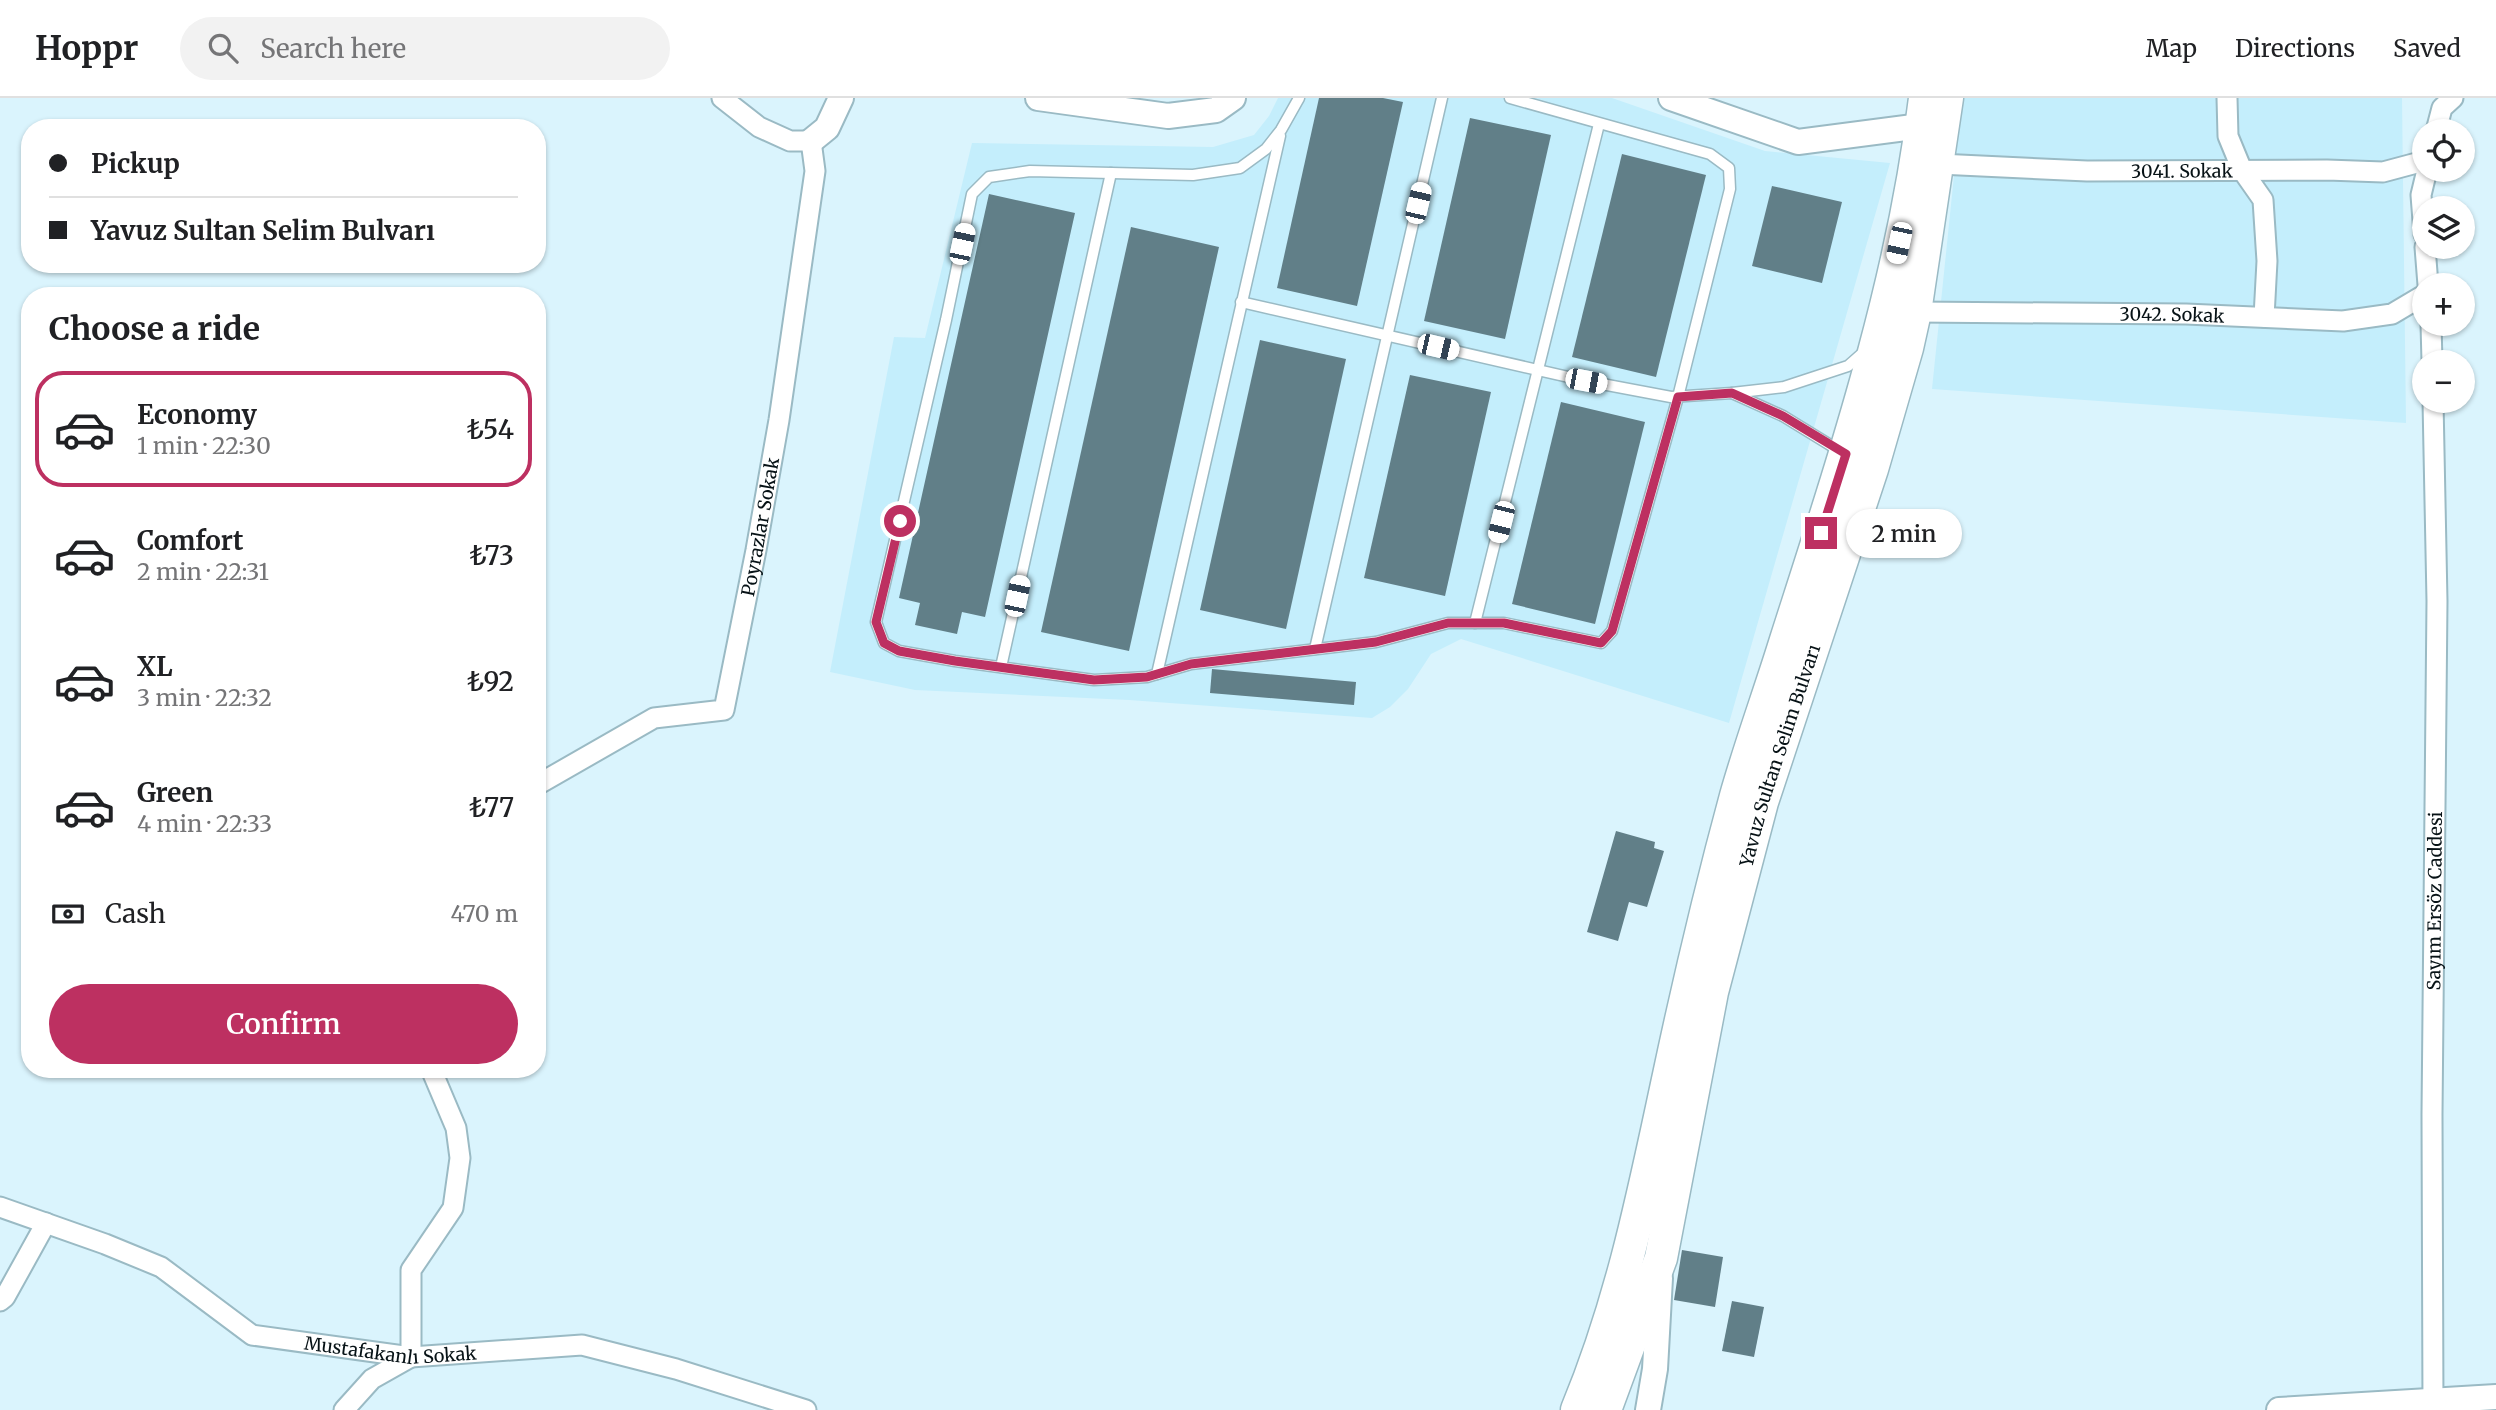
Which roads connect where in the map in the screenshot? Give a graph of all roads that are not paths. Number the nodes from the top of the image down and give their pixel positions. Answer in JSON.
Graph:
{"nodes":[{"id":1,"x":722,"y":98,"type":"edge"},
{"id":2,"x":841,"y":98,"type":"edge"},
{"id":3,"x":1038,"y":98,"type":"edge"},
{"id":4,"x":1233,"y":98,"type":"edge"},
{"id":5,"x":1298,"y":98,"type":"edge"},
{"id":6,"x":1442,"y":98,"type":"edge"},
{"id":7,"x":1510,"y":98,"type":"edge"},
{"id":8,"x":1671,"y":98,"type":"edge"},
{"id":9,"x":1947,"y":98,"type":"edge"},
{"id":10,"x":2227,"y":98,"type":"edge"},
{"id":11,"x":2452,"y":98,"type":"edge"},
{"id":12,"x":1923,"y":112,"type":"edge"},
{"id":13,"x":2439,"y":119,"type":"edge"},
{"id":14,"x":1599,"y":124,"type":"junction"},
{"id":15,"x":1281,"y":130,"type":"junction"},
{"id":16,"x":811,"y":141,"type":"junction"},
{"id":17,"x":1939,"y":164,"type":"junction"},
{"id":18,"x":2412,"y":164,"type":"edge"},
{"id":19,"x":2242,"y":170,"type":"junction"},
{"id":20,"x":1111,"y":173,"type":"junction"},
{"id":21,"x":1241,"y":302,"type":"junction"},
{"id":22,"x":2412,"y":302,"type":"edge"},
{"id":23,"x":1915,"y":312,"type":"junction"},
{"id":24,"x":2264,"y":317,"type":"junction"},
{"id":25,"x":1388,"y":335,"type":"junction"},
{"id":26,"x":1879,"y":340,"type":"junction"},
{"id":27,"x":1539,"y":370,"type":"junction"},
{"id":28,"x":1732,"y":393,"type":"junction"},
{"id":29,"x":1678,"y":397,"type":"junction"},
{"id":30,"x":2433,"y":413,"type":"edge"},
{"id":31,"x":1846,"y":454,"type":"junction"},
{"id":32,"x":1475,"y":623,"type":"junction"},
{"id":33,"x":1315,"y":649,"type":"junction"},
{"id":34,"x":1001,"y":667,"type":"junction"},
{"id":35,"x":1157,"y":674,"type":"junction"},
{"id":36,"x":546,"y":780,"type":"edge"},
{"id":37,"x":435,"y":1078,"type":"edge"},
{"id":38,"x":0,"y":1207,"type":"edge"},
{"id":39,"x":46,"y":1223,"type":"junction"},
{"id":40,"x":1661,"y":1258,"type":"junction"},
{"id":41,"x":0,"y":1301,"type":"edge"},
{"id":42,"x":411,"y":1357,"type":"junction"},
{"id":43,"x":2496,"y":1397,"type":"edge"},
{"id":44,"x":2432,"y":1405,"type":"edge"},
{"id":45,"x":344,"y":1410,"type":"edge"},
{"id":46,"x":806,"y":1410,"type":"edge"},
{"id":47,"x":1577,"y":1410,"type":"edge"},
{"id":48,"x":1605,"y":1410,"type":"edge"},
{"id":49,"x":1648,"y":1410,"type":"edge"},
{"id":50,"x":2279,"y":1410,"type":"edge"}],
"edges":[{"from":1,"to":16,"type":"street"},
{"from":2,"to":16,"type":"street"},
{"from":3,"to":4,"type":"street"},
{"from":5,"to":15,"type":"lane"},
{"from":6,"to":25,"type":"lane"},
{"from":7,"to":14,"type":"lane"},
{"from":8,"to":12,"type":"street"},
{"from":9,"to":17,"type":"main road","name":"Yavuz Sultan Selim Bulvarı"},
{"from":10,"to":19,"type":"street"},
{"from":11,"to":13,"type":"street"},
{"from":12,"to":26,"type":"main road","name":"Yavuz Sultan Selim Bulvarı"},
{"from":14,"to":27,"type":"lane"},
{"from":14,"to":29,"type":"lane"},
{"from":15,"to":20,"type":"lane"},
{"from":15,"to":21,"type":"lane"},
{"from":16,"to":36,"type":"street","name":"Poyrazlar Sokak"},
{"from":17,"to":19,"type":"street","name":"3041. Sokak"},
{"from":17,"to":23,"type":"main road","name":"Yavuz Sultan Selim Bulvarı"},
{"from":18,"to":19,"type":"street","name":"3041. Sokak"},
{"from":19,"to":24,"type":"street"},
{"from":20,"to":34,"type":"lane"},
{"from":20,"to":34,"type":"lane"},
{"from":21,"to":25,"type":"lane"},
{"from":21,"to":35,"type":"lane"},
{"from":22,"to":24,"type":"street","name":"3042. Sokak"},
{"from":23,"to":24,"type":"street","name":"3042. Sokak"},
{"from":23,"to":40,"type":"main road","name":"Yavuz Sultan Selim Bulvarı"},
{"from":25,"to":27,"type":"lane"},
{"from":25,"to":33,"type":"lane"},
{"from":26,"to":28,"type":"lane"},
{"from":26,"to":31,"type":"main road","name":"Yavuz Sultan Selim Bulvarı"},
{"from":27,"to":29,"type":"lane"},
{"from":27,"to":32,"type":"lane"},
{"from":28,"to":29,"type":"lane"},
{"from":28,"to":31,"type":"lane"},
{"from":29,"to":32,"type":"lane"},
{"from":30,"to":44,"type":"street","name":"Sayım Ersöz Caddesi"},
{"from":31,"to":47,"type":"main road","name":"Yavuz Sultan Selim Bulvarı"},
{"from":32,"to":33,"type":"lane"},
{"from":33,"to":35,"type":"lane"},
{"from":34,"to":35,"type":"lane"},
{"from":37,"to":42,"type":"street"},
{"from":38,"to":39,"type":"street","name":"Mustafakanlı Sokak"},
{"from":39,"to":41,"type":"street"},
{"from":39,"to":42,"type":"street","name":"Mustafakanlı Sokak"},
{"from":40,"to":48,"type":"main road","name":"Yavuz Sultan Selim Bulvarı"},
{"from":40,"to":49,"type":"street"},
{"from":42,"to":45,"type":"street"},
{"from":42,"to":46,"type":"street","name":"Mustafakanlı Sokak"},
{"from":43,"to":44,"type":"street"},
{"from":44,"to":50,"type":"street"}]}
